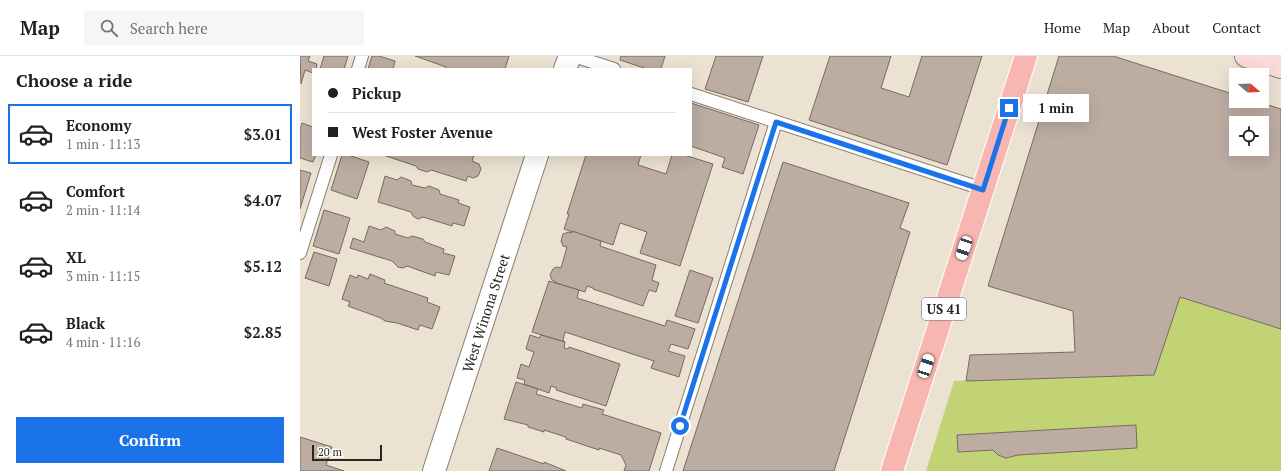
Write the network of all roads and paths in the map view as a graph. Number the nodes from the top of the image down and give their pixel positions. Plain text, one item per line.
1 (362, 56) edge
2 (570, 56) edge
3 (574, 56) edge
4 (1026, 56) edge
5 (1246, 56) edge
6 (1281, 67) edge
7 (358, 68) edge
8 (565, 68) edge
9 (611, 68) edge
10 (692, 94) edge
11 (776, 122) junction
12 (331, 156) edge
13 (537, 156) edge
14 (983, 190) junction
15 (300, 253) edge
16 (434, 471) edge
17 (666, 471) edge
18 (892, 471) edge

1 - 7 lane
2 - 8 street
3 - 9 lane
4 - 14 main road, US 41
5 - 6 main road
10 - 11 lane
11 - 14 lane
11 - 17 lane
12 - 15 lane
13 - 16 street, West Winona Street
14 - 18 main road, US 41

